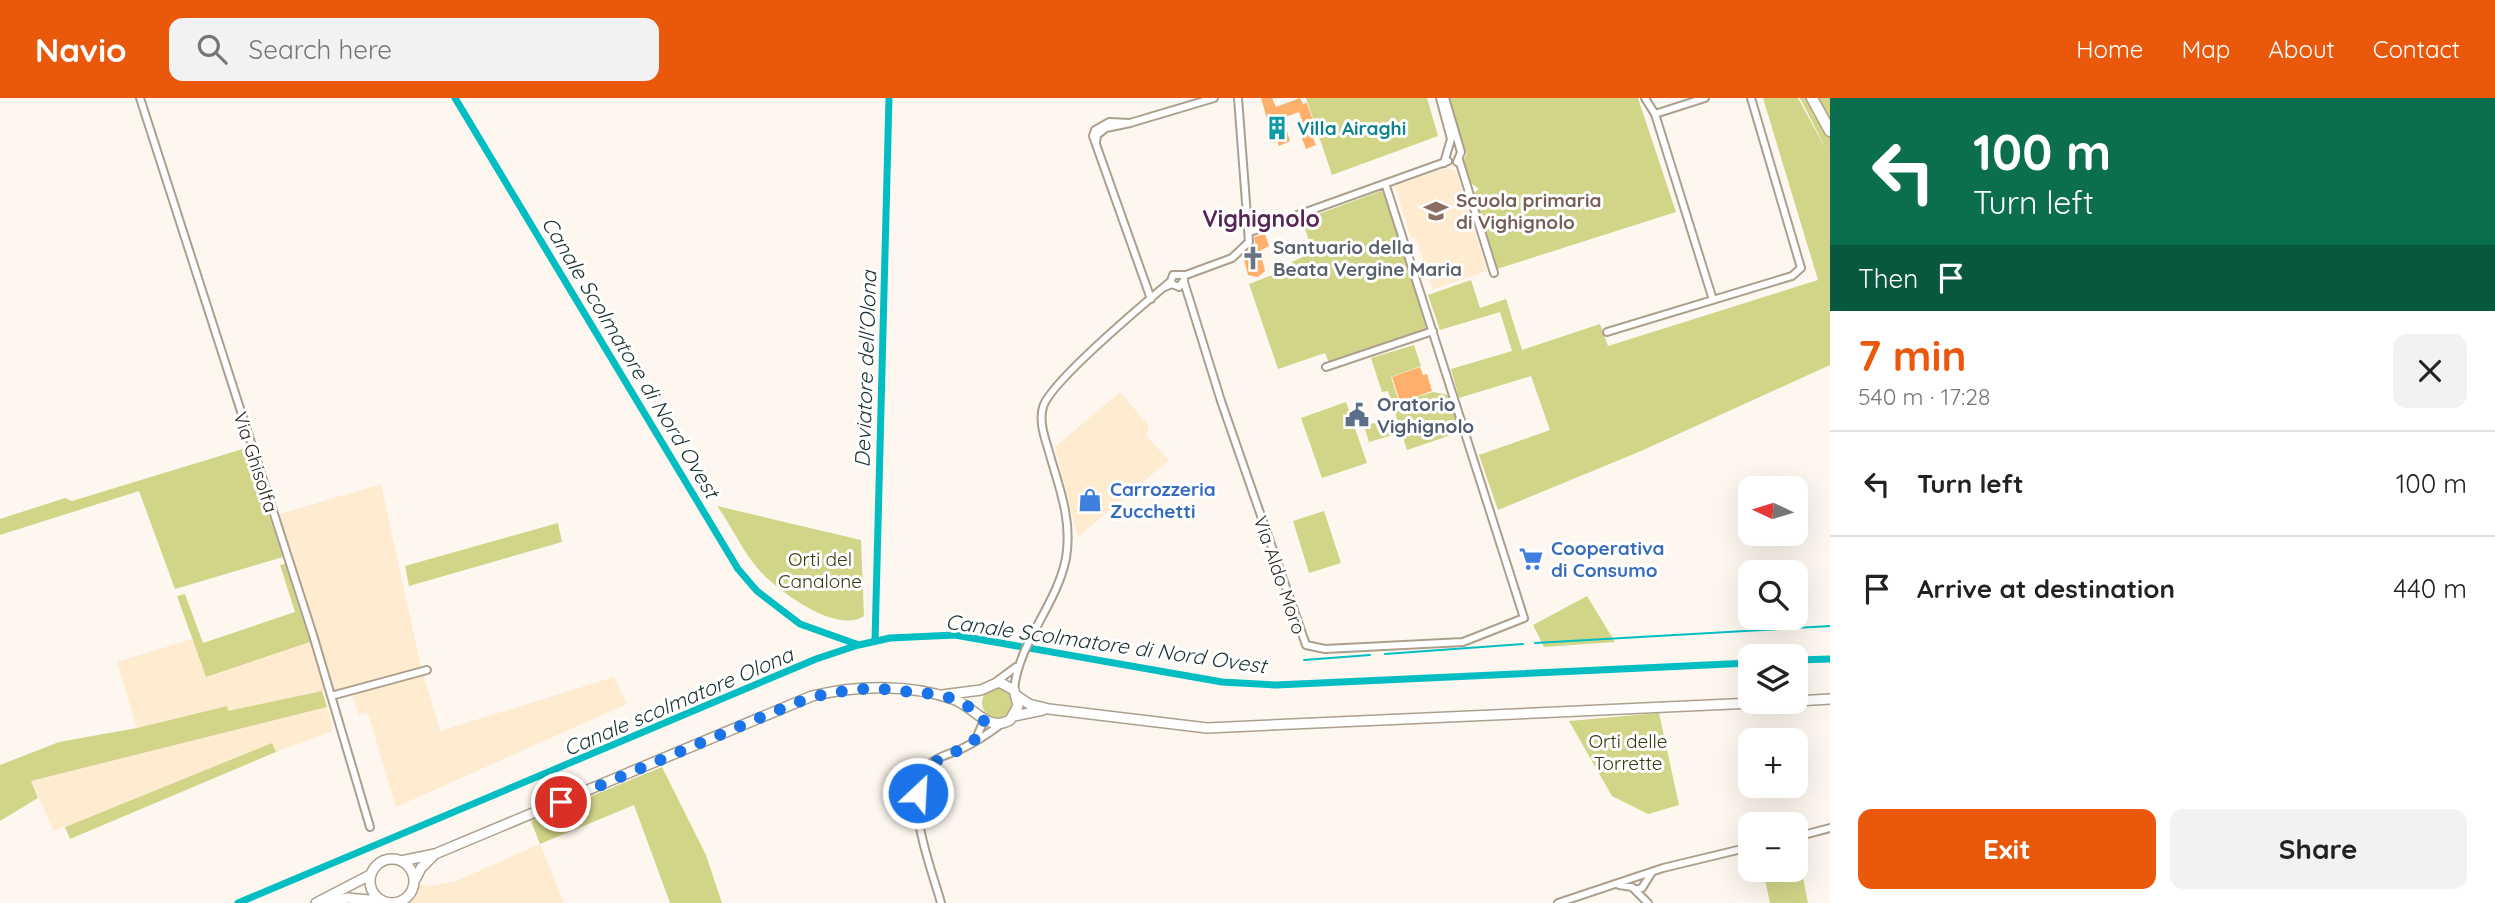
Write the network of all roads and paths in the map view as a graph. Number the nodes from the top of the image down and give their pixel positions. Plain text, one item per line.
1 (140, 98) edge
2 (1214, 98) edge
3 (1238, 98) edge
4 (1443, 98) edge
5 (1646, 98) edge
6 (1705, 98) edge
7 (1751, 98) edge
8 (1812, 98) edge
9 (1655, 114) junction
10 (1830, 131) edge
11 (1449, 147) junction
12 (1458, 148) junction
13 (1451, 162) junction
14 (1386, 186) junction
15 (1250, 232) junction
16 (1494, 274) dead end
17 (1180, 280) junction
18 (1151, 299) junction
19 (1713, 300) junction
20 (1433, 331) junction
21 (1607, 332) dead end
22 (1326, 367) dead end
23 (1020, 663) junction
24 (427, 670) dead end
25 (995, 683) junction
26 (981, 690) junction
27 (1015, 693) junction
28 (942, 695) junction
29 (331, 696) junction
30 (1830, 699) edge
31 (1808, 700) edge
32 (1738, 704) edge
33 (1049, 709) junction
34 (978, 712) junction
35 (1014, 716) junction
36 (984, 720) junction
37 (1001, 724) junction
38 (973, 743) junction
39 (370, 827) dead end
40 (1830, 828) edge
41 (1808, 834) edge
42 (1738, 850) edge
43 (435, 854) junction
44 (401, 861) junction
45 (1653, 871) junction
46 (370, 875) junction
47 (1635, 877) junction
48 (416, 878) junction
49 (1615, 884) junction
50 (1644, 884) junction
51 (1634, 888) junction
52 (1646, 900) edge
53 (380, 901) junction
54 (316, 903) edge
55 (330, 903) edge
56 (397, 903) edge
57 (941, 903) edge
58 (1558, 903) edge

1 - 29 street, Via Ghisolfa
2 - 18 street
3 - 15 street
4 - 11 street
4 - 12 street
5 - 9 street
6 - 9 street
7 - 19 street
8 - 10 main road
9 - 19 street
11 - 12 street
11 - 13 street
12 - 13 street
13 - 14 street
13 - 16 street
14 - 15 street
14 - 20 street
15 - 17 street
17 - 18 street
17 - 20 street, Via Aldo Moro
18 - 23 street
19 - 21 street
20 - 22 street
23 - 25 street
23 - 27 street
24 - 29 street
25 - 26 main road
25 - 27 main road
26 - 28 main road
26 - 34 main road
27 - 33 main road
27 - 35 main road
28 - 34 main road
28 - 43 main road
29 - 39 street, Via Ghisolfa
30 - 31 main road
32 - 33 main road
33 - 35 main road
34 - 36 main road
35 - 37 main road
36 - 37 main road
36 - 38 street
37 - 38 street
38 - 57 street
40 - 41 street
42 - 45 street
43 - 44 main road
43 - 48 main road
44 - 46 main road
44 - 48 main road
45 - 47 street
45 - 50 street
46 - 53 main road
46 - 54 main road
47 - 49 street
47 - 50 street
47 - 51 street
48 - 56 main road
49 - 51 street
49 - 58 street
50 - 51 street
50 - 52 street
51 - 52 street
53 - 55 main road
53 - 56 main road

